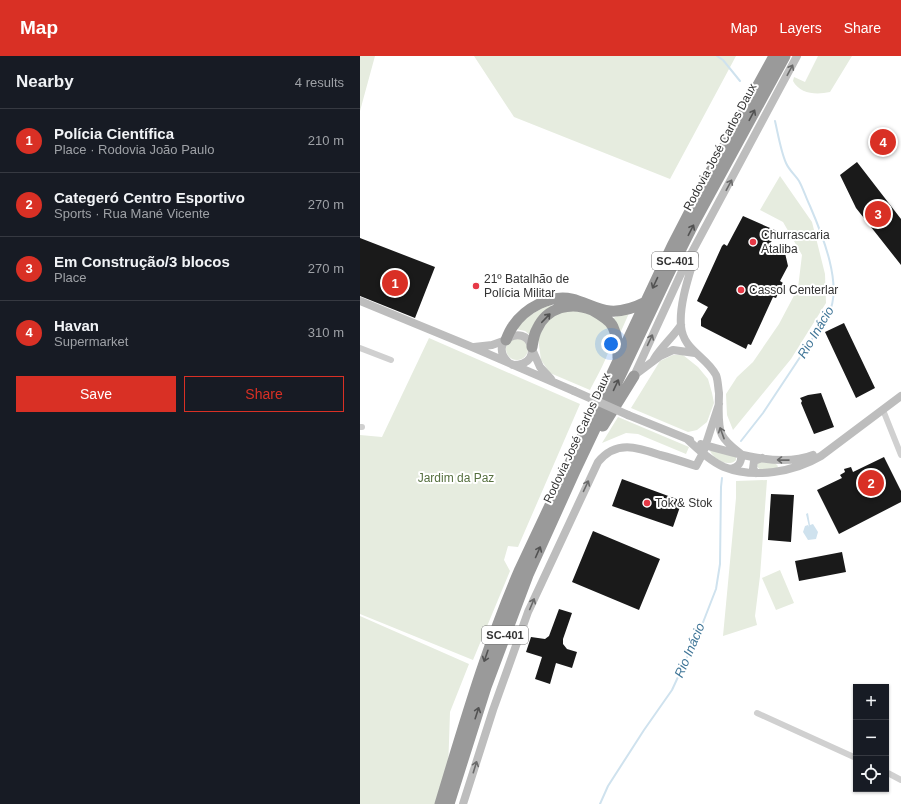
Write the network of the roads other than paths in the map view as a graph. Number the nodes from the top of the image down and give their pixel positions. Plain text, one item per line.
1 (774, 56) edge
2 (785, 56) edge
3 (797, 56) edge
4 (697, 244) junction
5 (360, 301) edge
6 (646, 302) junction
7 (681, 325) junction
8 (506, 340) junction
9 (472, 347) junction
10 (532, 347) junction
11 (360, 348) edge
12 (695, 353) junction
13 (391, 360) dead end
14 (618, 360) junction
15 (652, 362) junction
16 (511, 364) junction
17 (634, 376) junction
18 (555, 383) junction
19 (901, 396) edge
20 (719, 404) junction
21 (883, 410) junction
22 (710, 430) junction
23 (691, 441) junction
24 (705, 445) junction
25 (834, 447) junction
26 (703, 453) junction
27 (741, 454) junction
28 (901, 455) edge
29 (762, 458) junction
30 (730, 469) junction
31 (575, 470) junction
32 (756, 473) junction
33 (758, 713) dead end
34 (853, 757) edge
35 (889, 774) edge
36 (901, 780) edge
37 (440, 804) edge
38 (449, 804) edge
39 (463, 804) edge

1 -> 6 highway, Rodovia José Carlos Daux / SC-401
31 -> 2 highway, Rodovia José Carlos Daux / SC-401
4 -> 3 main road
4 - 7 main road
17 -> 4 main road
5 - 9 main road
6 - 8 highway
6 - 14 highway, Rodovia José Carlos Daux / SC-401
7 - 12 main road
7 - 15 main road
8 - 9 main road
8 - 10 main road
8 - 16 main road
9 - 16 main road
10 -> 14 highway
10 - 16 main road
10 - 18 main road
11 - 13 street
12 - 15 main road
12 - 20 main road
14 -> 37 highway, Rodovia José Carlos Daux / SC-401
15 - 17 main road
16 - 18 main road
17 - 31 highway
18 - 23 main road, bridge
19 - 21 main road
20 - 22 main road
27 -> 20 main road
21 - 25 main road
21 - 28 street
22 - 23 main road
22 - 24 main road
23 - 24 main road
23 - 26 main road
24 - 26 main road
24 - 27 main road
25 -> 29 main road
25 - 32 main road
26 - 30 main road
39 -> 26 main road
27 - 29 main road
27 - 30 main road
29 - 32 main road
30 - 32 main road
38 -> 31 highway, Rodovia José Carlos Daux / SC-401
33 - 34 street
35 - 36 street

